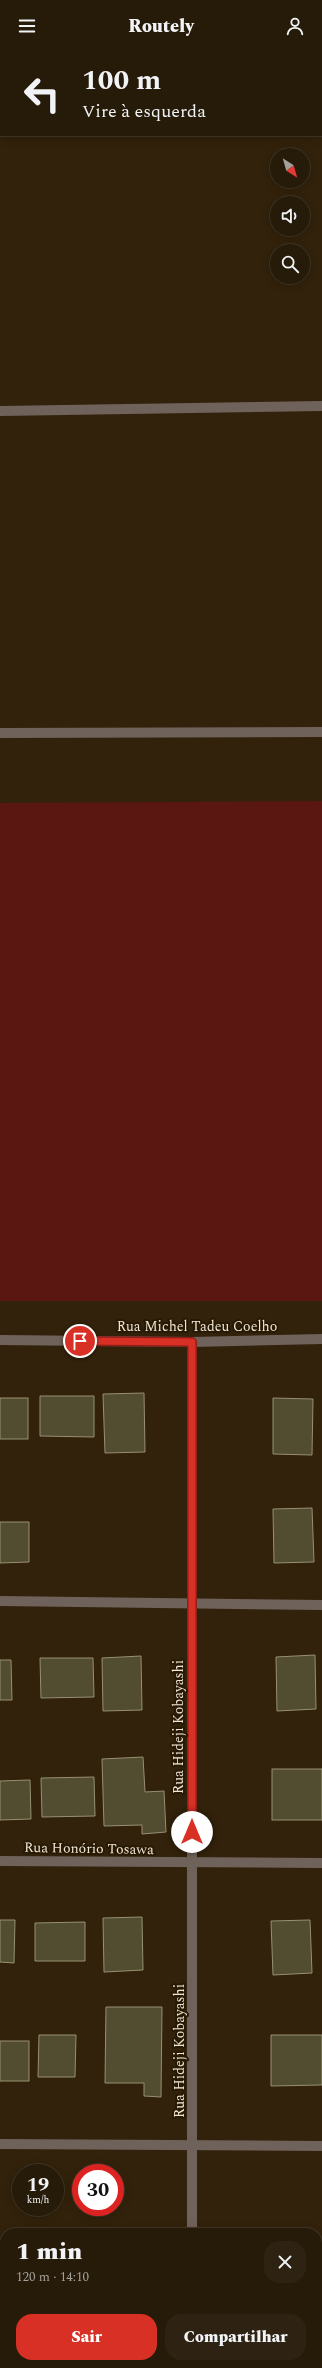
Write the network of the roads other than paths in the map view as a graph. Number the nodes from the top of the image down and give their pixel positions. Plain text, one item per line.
1 (322, 406) edge
2 (0, 411) edge
3 (322, 732) edge
4 (0, 733) edge
5 (322, 1339) edge
6 (0, 1340) edge
7 (192, 1342) junction
8 (0, 1600) edge
9 (192, 1602) junction
10 (322, 1605) edge
11 (0, 1861) edge
12 (192, 1863) junction
13 (322, 1863) edge
14 (0, 2144) edge
15 (193, 2145) junction
16 (322, 2146) edge
17 (192, 2228) edge

1 - 2 street
3 - 4 street
5 - 7 street, Rua Michel Tadeu Coelho
6 - 7 street, Rua Michel Tadeu Coelho
7 - 9 street, Rua Hideji Kobayashi
8 - 9 street
9 - 10 street
9 - 12 street, Rua Hideji Kobayashi
11 - 12 street, Rua Honório Tosawa
12 - 13 street, Rua Honório Tosawa
12 - 15 street, Rua Hideji Kobayashi
14 - 15 street
15 - 16 street
15 - 17 street, Rua Hideji Kobayashi

